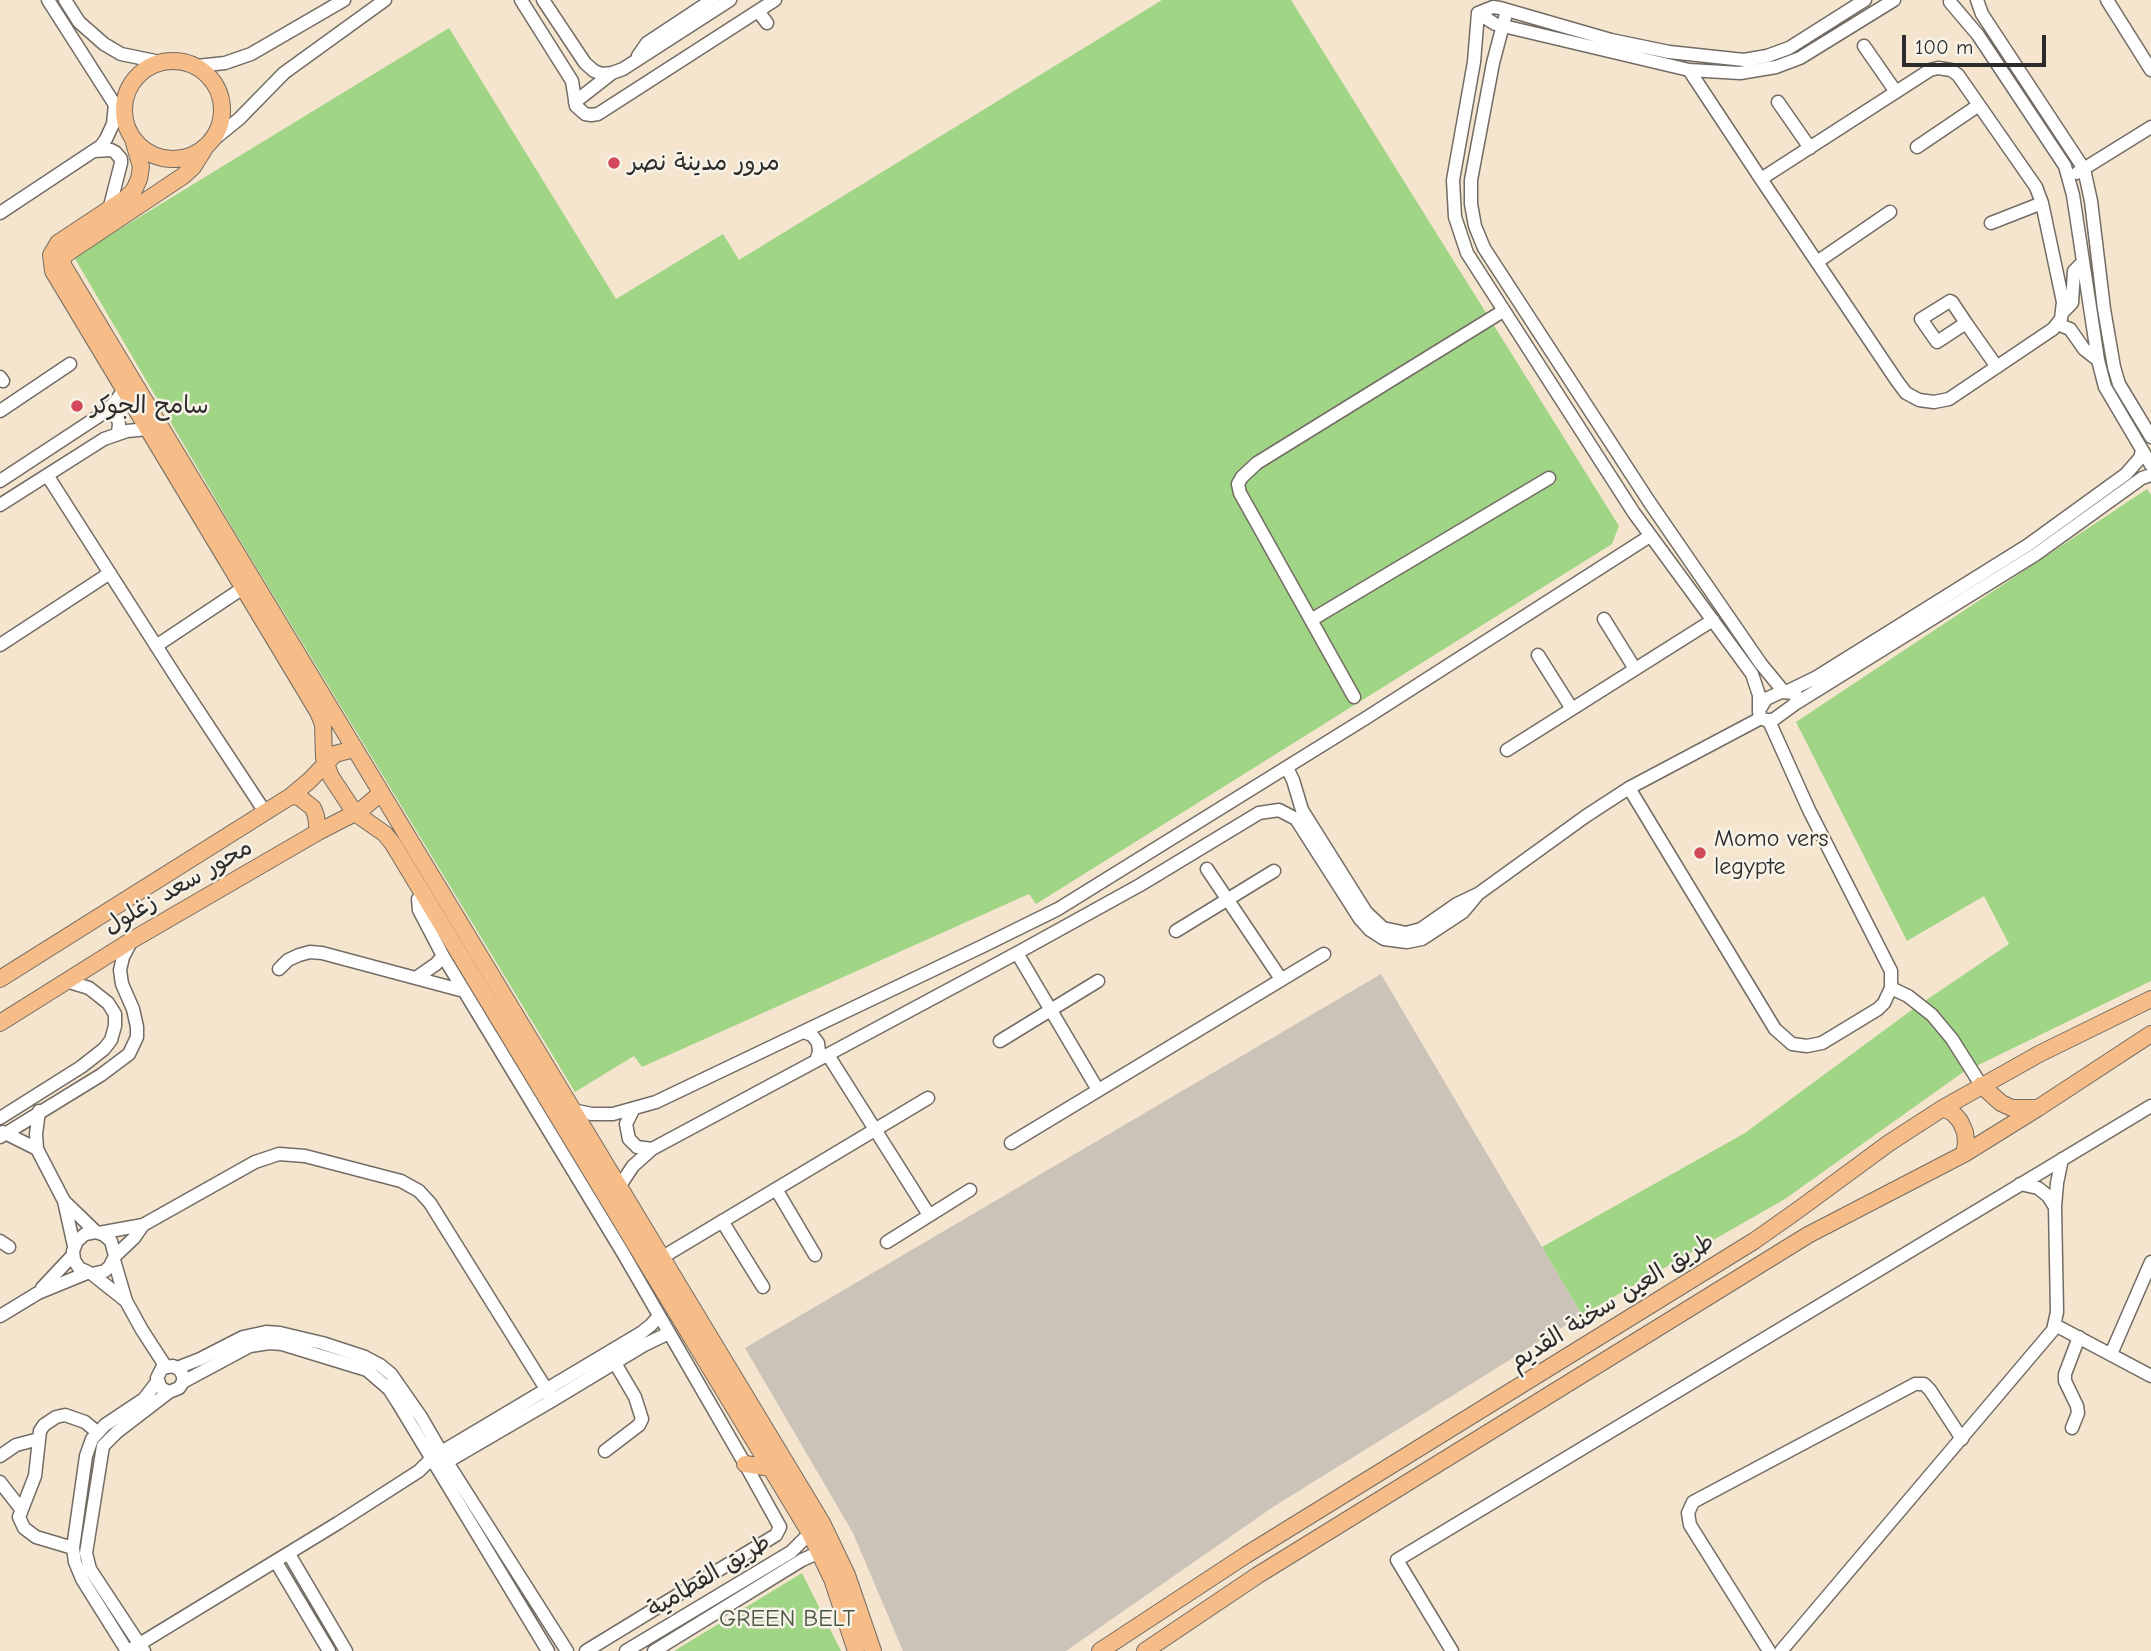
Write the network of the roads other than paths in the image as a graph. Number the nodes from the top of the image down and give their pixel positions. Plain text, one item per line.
1 (48, 0) edge
2 (65, 0) edge
3 (344, 0) edge
4 (385, 0) edge
5 (512, 0) edge
6 (521, 0) edge
7 (543, 0) edge
8 (712, 0) edge
9 (730, 0) edge
10 (775, 0) edge
11 (1865, 0) edge
12 (1893, 0) edge
13 (1965, 0) edge
14 (1977, 0) edge
15 (2107, 0) edge
16 (1948, 1) edge
17 (1507, 10) junction
18 (758, 11) junction
19 (1478, 13) junction
20 (530, 14) junction
21 (1982, 14) junction
22 (767, 23) dead end
23 (1969, 23) junction
24 (1502, 26) junction
25 (1864, 46) dead end
26 (637, 60) junction
27 (160, 62) junction
28 (197, 66) junction
29 (1689, 70) junction
30 (2151, 70) edge
31 (612, 73) junction
32 (1896, 92) junction
33 (575, 102) junction
34 (1778, 102) dead end
35 (115, 104) junction
36 (1979, 105) junction
37 (124, 120) junction
38 (2151, 127) edge
39 (132, 139) junction
40 (209, 144) junction
41 (1917, 147) dead end
42 (1810, 148) junction
43 (94, 151) junction
44 (2084, 169) junction
45 (2070, 177) junction
46 (1761, 179) junction
47 (2042, 203) junction
48 (109, 209) junction
49 (0, 212) edge
50 (1890, 212) dead end
51 (1991, 223) dead end
52 (1817, 262) junction
53 (2084, 262) junction
54 (1503, 311) junction
55 (2060, 319) junction
56 (1966, 323) dead end
57 (2098, 360) junction
58 (70, 365) dead end
59 (1997, 367) junction
60 (124, 389) junction
61 (0, 411) edge
62 (105, 412) junction
63 (148, 429) junction
64 (118, 433) junction
65 (2151, 437) edge
66 (2142, 451) junction
67 (2151, 465) edge
68 (2151, 474) edge
69 (47, 475) junction
70 (1549, 478) dead end
71 (0, 481) edge
72 (1650, 503) junction
73 (0, 505) edge
74 (1634, 513) junction
75 (1673, 534) junction
76 (1650, 536) junction
77 (1659, 546) junction
78 (110, 573) junction
79 (243, 588) junction
80 (1604, 619) dead end
81 (1311, 620) junction
82 (1713, 620) junction
83 (0, 645) edge
84 (156, 646) junction
85 (1538, 655) dead end
86 (1635, 670) junction
87 (1785, 692) junction
88 (1354, 697) dead end
89 (1795, 704) junction
90 (1573, 709) junction
91 (1763, 716) junction
92 (354, 749) junction
93 (1507, 750) dead end
94 (325, 764) junction
95 (1287, 768) junction
96 (1629, 788) junction
97 (381, 793) junction
98 (291, 796) junction
99 (1299, 802) junction
100 (265, 812) junction
101 (1285, 812) junction
102 (355, 813) junction
103 (318, 832) junction
104 (1207, 869) dead end
105 (1274, 871) dead end
106 (423, 893) junction
107 (1478, 894) junction
108 (1227, 900) junction
109 (1176, 931) dead end
110 (132, 940) junction
111 (1017, 953) junction
112 (1324, 954) dead end
113 (443, 956) junction
114 (279, 969) dead end
115 (416, 978) junction
116 (0, 979) edge
117 (1282, 979) junction
118 (66, 981) junction
119 (1098, 981) dead end
120 (1891, 988) junction
121 (464, 991) junction
122 (2151, 999) edge
123 (1051, 1010) junction
124 (0, 1023) edge
125 (803, 1032) junction
126 (2151, 1034) edge
127 (1000, 1041) dead end
128 (822, 1058) junction
129 (1981, 1085) junction
130 (1098, 1090) junction
131 (43, 1092) junction
132 (928, 1098) dead end
133 (2151, 1106) edge
134 (1943, 1108) junction
135 (2038, 1108) junction
136 (572, 1110) junction
137 (633, 1110) junction
138 (39, 1113) junction
139 (0, 1118) edge
140 (876, 1130) junction
141 (2, 1134) edge
142 (1011, 1143) dead end
143 (37, 1149) junction
144 (652, 1149) junction
145 (1964, 1154) junction
146 (2063, 1159) junction
147 (2020, 1184) junction
148 (619, 1187) junction
149 (776, 1189) junction
150 (970, 1189) dead end
151 (64, 1201) junction
152 (2055, 1207) junction
153 (929, 1215) junction
154 (722, 1222) junction
155 (143, 1225) junction
156 (98, 1233) junction
157 (887, 1242) dead end
158 (74, 1251) junction
159 (815, 1255) dead end
160 (114, 1258) junction
161 (661, 1258) junction
162 (2151, 1262) edge
163 (90, 1273) junction
164 (763, 1287) dead end
165 (38, 1293) junction
166 (0, 1301) edge
167 (126, 1301) junction
168 (5, 1313) edge
169 (659, 1315) junction
170 (2055, 1325) junction
171 (669, 1333) junction
172 (2079, 1337) junction
173 (325, 1351) junction
174 (2111, 1354) junction
175 (615, 1363) junction
176 (171, 1367) junction
177 (2151, 1376) edge
178 (157, 1382) junction
179 (183, 1382) junction
180 (169, 1392) junction
181 (550, 1395) junction
182 (2072, 1428) dead end
183 (97, 1432) junction
184 (39, 1439) junction
185 (1962, 1439) junction
186 (606, 1451) dead end
187 (0, 1456) edge
188 (440, 1460) junction
189 (745, 1464) junction
190 (771, 1468) junction
191 (0, 1482) edge
192 (21, 1509) junction
193 (810, 1533) junction
194 (73, 1548) junction
195 (820, 1552) junction
196 (289, 1554) junction
197 (276, 1562) junction
198 (724, 1568) junction
199 (734, 1586) junction
200 (135, 1649) edge
201 (329, 1651) edge
202 (346, 1651) edge
203 (548, 1651) edge
204 (566, 1651) edge
205 (586, 1651) edge
206 (626, 1651) edge
207 (654, 1651) edge
208 (856, 1651) edge
209 (873, 1651) edge
210 (1100, 1651) edge
211 (1145, 1651) edge
212 (1452, 1651) edge
213 (1769, 1651) edge
214 (1781, 1651) edge

1 - 35 street
2 - 27 street
3 - 28 street
4 - 40 street
5 - 20 street
6 - 20 street
7 - 31 street
8 - 26 street
9 - 26 street
10 - 18 street
11 - 17 street
12 - 29 street
13 - 16 street
14 - 21 street
15 - 30 street
16 - 23 street
17 - 19 street
17 - 24 street
18 - 22 street
18 - 33 street
19 - 24 street
19 - 54 street
20 - 33 street
21 - 23 street
21 - 44 street
23 - 45 street
24 - 29 street
24 - 72 street
25 - 32 street
26 - 31 street
27 - 28 main road
27 - 37 main road
28 - 40 main road
29 - 46 street
31 - 33 street
32 - 36 street
32 - 42 street
34 - 42 street
35 - 37 street
35 - 43 street
36 - 41 street
36 - 47 street
37 - 39 main road
38 - 44 street
39 - 40 main road
39 - 48 main road
40 - 92 main road
42 - 46 street
43 - 48 street
43 - 49 street
44 - 45 street
44 - 65 street
45 - 53 street
46 - 52 street
47 - 51 street
47 - 55 street
48 - 60 main road
50 - 52 street
52 - 59 street
53 - 55 street
53 - 57 street
54 - 74 street
54 - 81 street
55 - 57 street
55 - 59 street
56 - 59 street
57 - 66 street
58 - 61 street
60 - 62 street
60 - 63 main road
62 - 64 street
62 - 71 street
63 - 64 street
63 - 79 main road
64 - 69 street
66 - 67 street
66 - 87 street
68 - 89 street
69 - 73 street
69 - 78 street
70 - 81 street
72 - 74 street
72 - 75 street
74 - 76 street
75 - 77 street
75 - 87 street
76 - 77 street
76 - 95 street
77 - 82 street
78 - 83 street
78 - 84 street
79 - 84 street
79 - 94 main road
80 - 86 street
81 - 88 street
82 - 86 street
82 - 91 street
84 - 100 street
85 - 90 street
86 - 90 street
87 - 89 street
87 - 91 street
89 - 91 street
90 - 93 street
91 - 96 street
91 - 120 street
92 - 94 main road, محور سعد زغلول
92 - 97 main road
94 - 98 main road, محور سعد زغلول
94 - 102 main road
95 - 99 street
95 - 125 street
96 - 107 street
96 - 120 street
97 - 102 main road, محور سعد زغلول
97 - 136 main road
98 - 100 main road, محور سعد زغلول
98 - 103 main road
99 - 101 street
99 - 107 street
100 - 116 main road, محور سعد زغلول
101 - 107 street
101 - 111 street
102 - 103 main road, محور سعد زغلول
102 - 106 main road
103 - 110 main road, محور سعد زغلول
104 - 108 street
105 - 108 street
106 - 113 street
106 - 190 main road
108 - 109 street
108 - 117 street
110 - 118 main road, محور سعد زغلول
110 - 138 street
111 - 123 street
111 - 128 street
112 - 117 street
113 - 115 street
113 - 121 street
114 - 115 street
115 - 121 street
117 - 130 street
118 - 124 main road, محور سعد زغلول
118 - 131 street
119 - 123 street
120 - 129 street
121 - 169 street
122 - 129 main road, طريق العين سخنة القديم
123 - 127 street
123 - 130 street
125 - 128 street
125 - 137 street
126 - 135 main road, طريق العين سخنة القديم
128 - 140 street
128 - 144 street
129 - 134 main road, طريق العين سخنة القديم
129 - 135 main road
130 - 142 street
131 - 138 street
131 - 139 street
132 - 140 street
133 - 146 street
134 - 145 main road
134 - 210 main road, طريق العين سخنة القديم
135 - 145 main road, طريق العين سخنة القديم
136 - 137 street
136 - 148 main road
137 - 144 street
138 - 141 street
138 - 143 street
140 - 149 street
140 - 153 street
141 - 143 street
143 - 151 street
144 - 148 street
145 - 211 main road, طريق العين سخنة القديم
146 - 147 street
146 - 152 street
147 - 152 street
147 - 212 street
148 - 161 main road
149 - 154 street
149 - 159 street
150 - 153 street
151 - 156 street
151 - 158 street
152 - 170 street
153 - 157 street
154 - 161 street
154 - 164 street
155 - 156 street
155 - 160 street
155 - 181 street
156 - 158 street
156 - 160 street
158 - 163 street
158 - 165 street
160 - 163 street
160 - 167 street
161 - 209 main road
162 - 174 street
163 - 165 street
163 - 167 street
165 - 168 street
166 - 168 street
167 - 176 street
169 - 171 street
169 - 181 street
170 - 172 street
170 - 185 street
171 - 175 street
171 - 189 street
172 - 174 street
172 - 182 street
173 - 176 street
173 - 179 street
173 - 188 street
174 - 177 street
175 - 181 street
175 - 186 street
176 - 178 street
176 - 179 street
178 - 180 street
178 - 183 street
179 - 180 street
180 - 200 street
181 - 188 street
183 - 184 street
183 - 194 street
184 - 187 street
184 - 192 street
185 - 213 street
185 - 214 street
188 - 196 street
188 - 203 street
188 - 204 street
189 - 190 main road
189 - 198 street
190 - 193 main road
191 - 192 street
192 - 194 street
193 - 195 main road
193 - 199 street, طريق القطامية
194 - 200 street
195 - 207 street, طريق القطامية
195 - 208 main road
196 - 197 street
196 - 202 street
197 - 200 street
197 - 201 street
198 - 199 street
198 - 205 street
199 - 206 street, طريق القطامية

